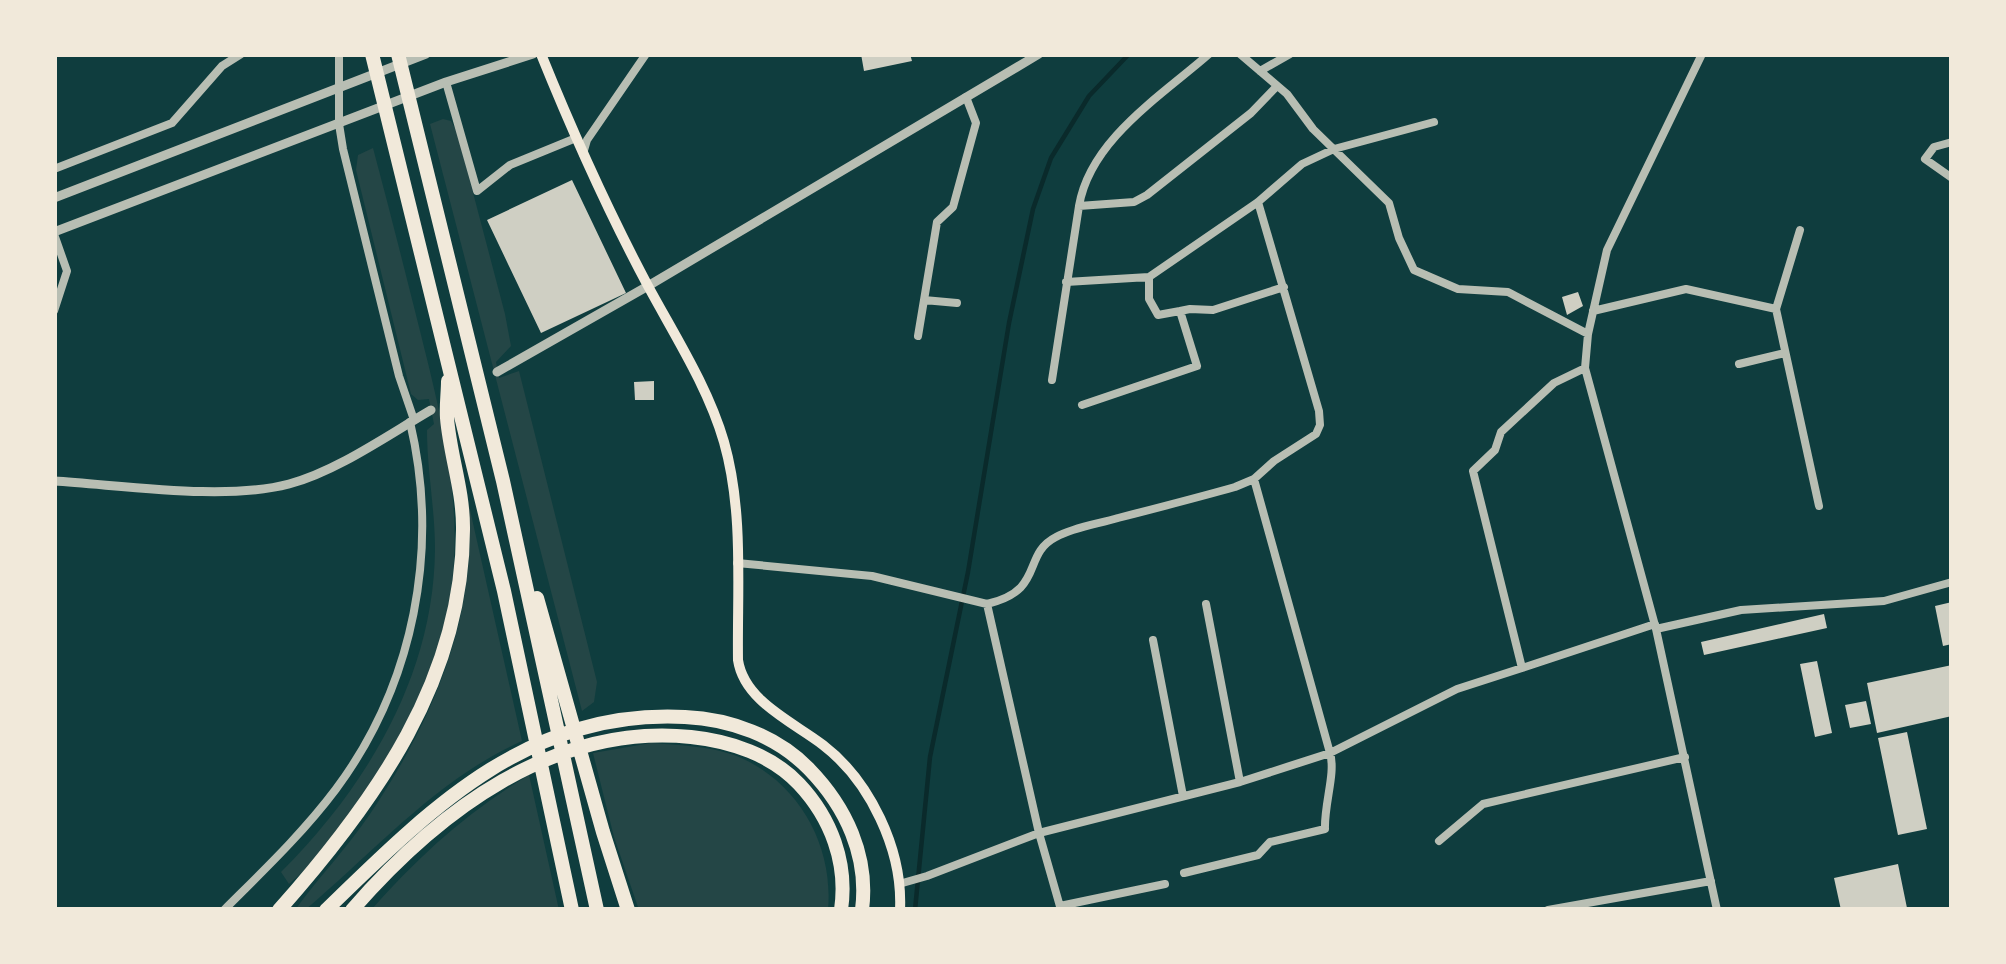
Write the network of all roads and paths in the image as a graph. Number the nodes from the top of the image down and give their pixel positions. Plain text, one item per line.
1 (241, 54) edge
2 (339, 54) edge
3 (372, 54) edge
4 (398, 54) edge
5 (426, 54) edge
6 (537, 54) edge
7 (646, 54) edge
8 (1039, 54) edge
9 (1208, 54) edge
10 (1240, 54) edge
11 (1290, 54) edge
12 (1702, 54) edge
13 (1260, 71) junction
14 (446, 82) junction
15 (340, 86) junction
16 (1277, 86) junction
17 (966, 97) junction
18 (1434, 122) dead end
19 (340, 124) junction
20 (575, 138) junction
21 (1952, 142) edge
22 (1334, 149) junction
23 (583, 156) junction
24 (54, 169) edge
25 (1952, 178) edge
26 (54, 198) edge
27 (1258, 202) junction
28 (1079, 206) junction
29 (1800, 230) dead end
30 (54, 234) edge
31 (1149, 278) junction
32 (1066, 282) junction
33 (648, 286) junction
34 (1284, 287) junction
35 (924, 299) junction
36 (957, 303) dead end
37 (1776, 309) junction
38 (54, 311) edge
39 (1180, 311) junction
40 (1593, 311) junction
41 (1588, 334) junction
42 (918, 336) dead end
43 (1786, 353) junction
44 (448, 363) junction
45 (1739, 364) dead end
46 (1585, 368) junction
47 (497, 372) dead end
48 (1052, 380) dead end
49 (1082, 405) dead end
50 (430, 410) dead end
51 (412, 421) junction
52 (1254, 479) junction
53 (54, 482) edge
54 (1819, 506) dead end
55 (736, 563) junction
56 (1952, 582) edge
57 (987, 604) junction
58 (1206, 604) dead end
59 (1655, 627) junction
60 (1154, 640) dead end
61 (1522, 668) junction
62 (558, 694) junction
63 (1330, 753) junction
64 (1685, 757) junction
65 (1240, 782) junction
66 (1183, 796) junction
67 (1039, 833) junction
68 (1439, 841) dead end
69 (1184, 873) dead end
70 (1711, 881) junction
71 (905, 882) junction
72 (1165, 884) dead end
73 (1061, 908) edge
74 (224, 910) edge
75 (278, 910) edge
76 (326, 910) edge
77 (352, 910) edge
78 (572, 910) edge
79 (597, 910) edge
80 (628, 910) edge
81 (842, 910) edge
82 (862, 910) edge
83 (900, 910) edge
84 (1548, 910) edge
85 (1717, 910) edge

1 - 24 street
2 - 15 street
3 - 44 highway
4 - 62 highway
5 - 15 street
6 - 14 street
6 - 20 main road
7 - 23 street
8 - 17 street
9 - 28 street
10 - 13 street
11 - 13 street
12 - 40 street
13 - 16 street
14 - 19 street
14 - 20 street
15 - 19 street
15 - 26 street
16 - 22 street
16 - 28 street
17 - 33 street
17 - 35 street
18 - 22 street
19 - 30 street
19 - 51 street
20 - 23 main road
21 - 25 street
22 - 27 street
22 - 41 street
23 - 33 main road
27 - 31 street
27 - 34 street
28 - 32 street
29 - 37 street
30 - 38 street
31 - 32 street
31 - 39 street
32 - 48 street
33 - 47 street
33 - 55 main road
34 - 39 street
34 - 52 street
35 - 36 street
35 - 42 street
37 - 40 street
37 - 43 street
39 - 49 street
40 - 41 street
41 - 46 street
43 - 45 street
43 - 54 street
44 - 75 highway
44 - 78 highway
46 - 59 street
46 - 61 street
50 - 51 street
51 - 53 street
51 - 74 street
52 - 57 street
52 - 63 street
55 - 57 street
55 - 71 main road
56 - 59 street
57 - 67 street
58 - 65 street
59 - 61 street
59 - 64 street
60 - 66 street
61 - 63 street
62 - 79 highway
62 - 80 highway
63 - 65 street
63 - 69 street
64 - 68 street
64 - 70 street
65 - 66 street
66 - 67 street
67 - 71 street
67 - 73 street
70 - 84 street
70 - 85 street
71 - 83 main road
72 - 73 street
76 - 82 highway
77 - 81 highway

